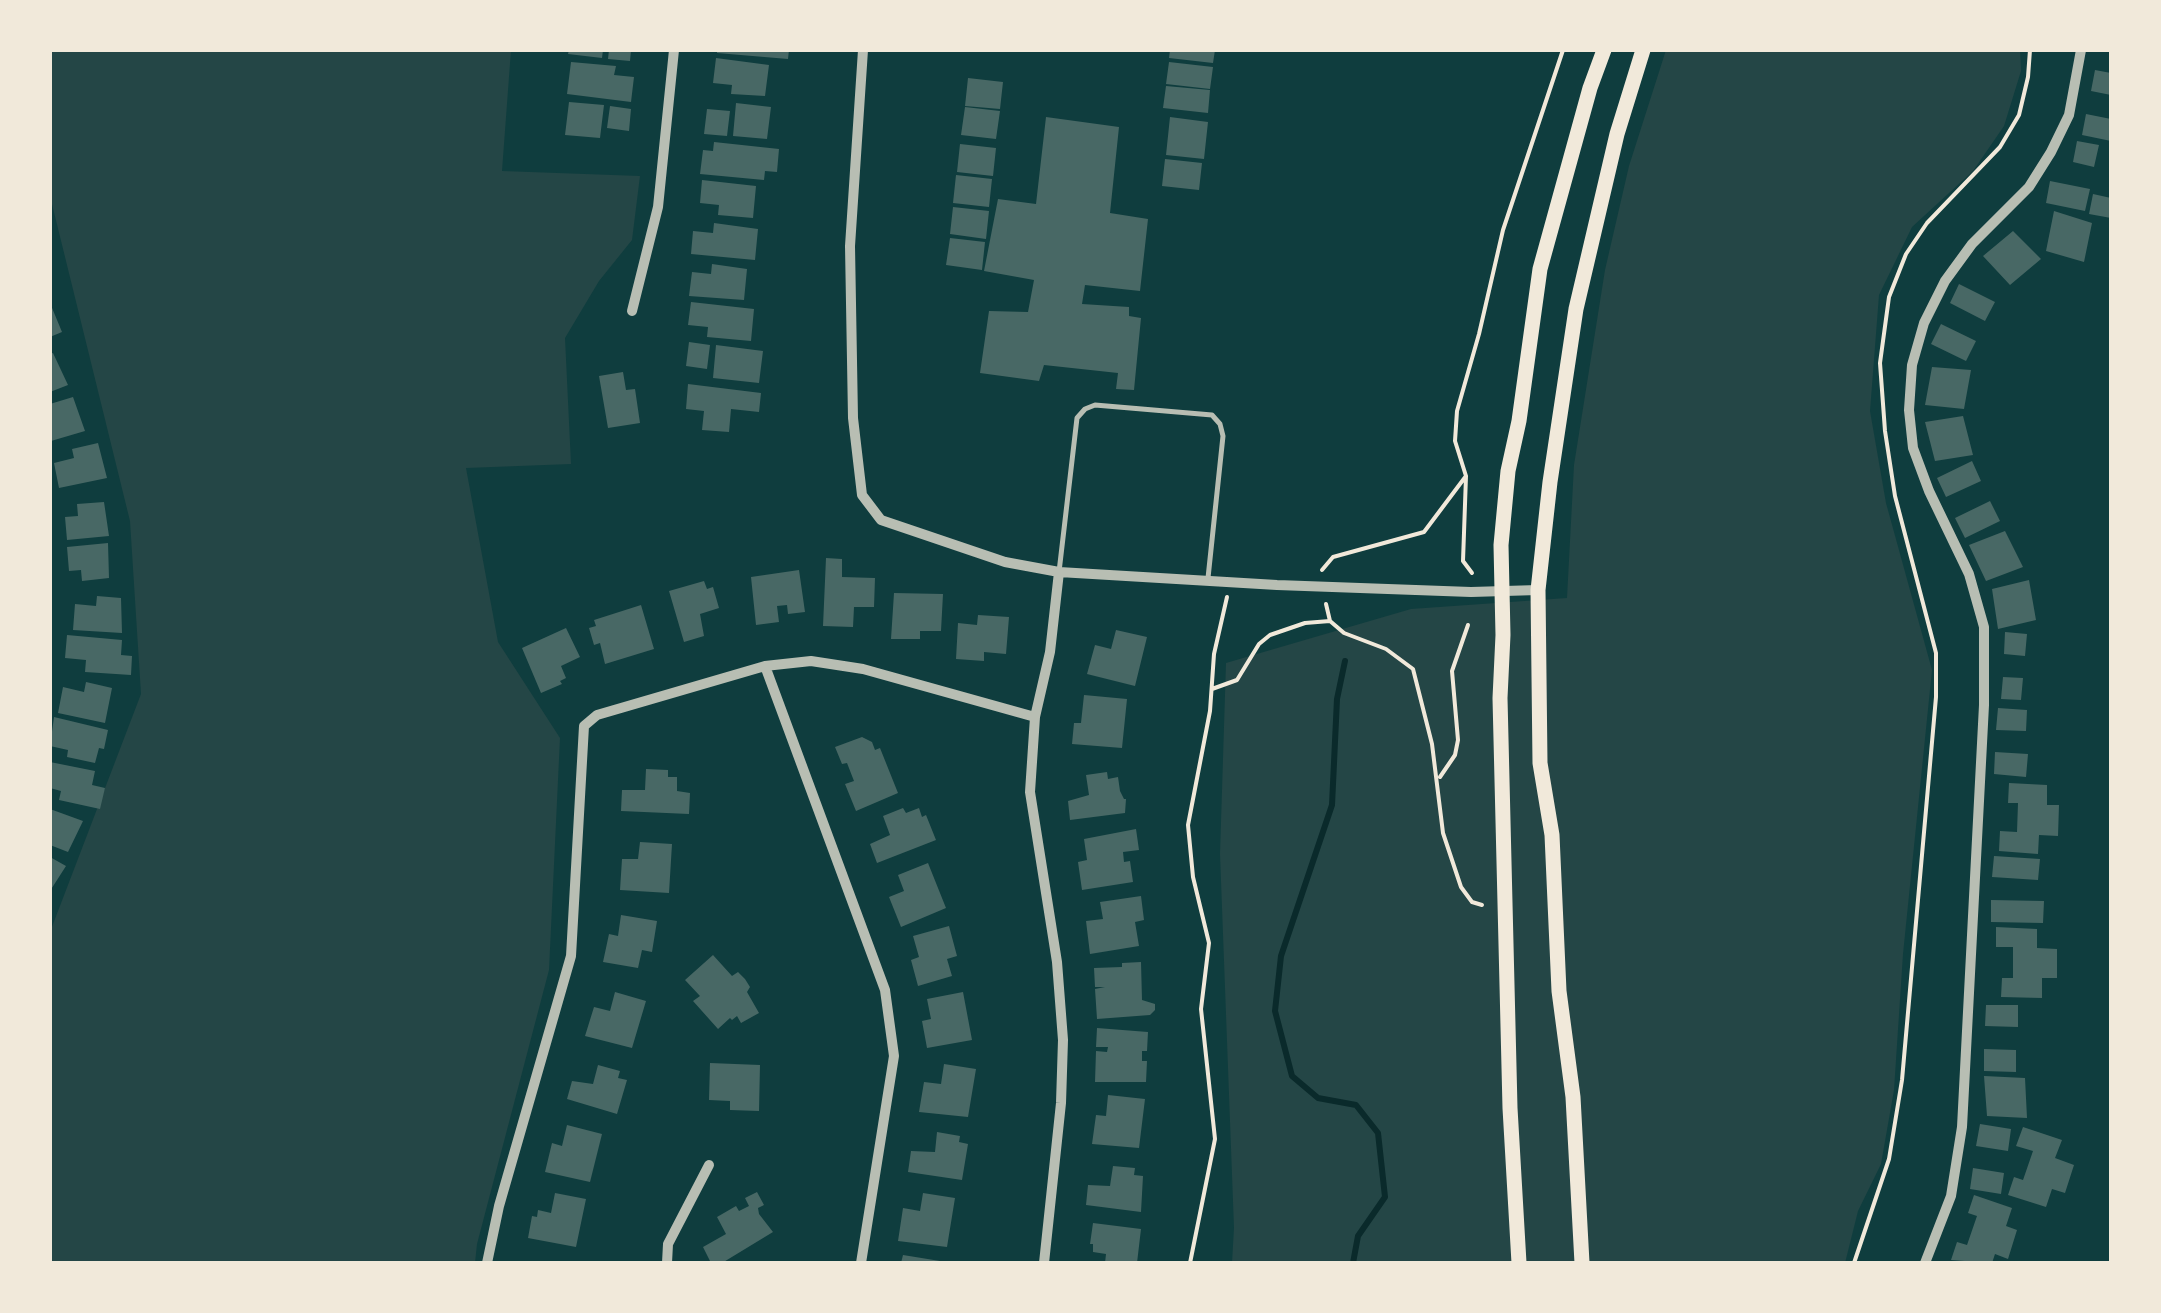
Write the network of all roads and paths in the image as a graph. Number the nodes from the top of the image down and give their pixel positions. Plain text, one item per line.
1 (674, 50) edge
2 (862, 50) edge
3 (1563, 50) edge
4 (1604, 50) edge
5 (1643, 50) edge
6 (2030, 50) edge
7 (2080, 50) edge
8 (632, 310) dead end
9 (1466, 476) junction
10 (1322, 570) dead end
11 (1059, 572) junction
12 (1472, 574) dead end
13 (1208, 581) junction
14 (1228, 582) junction
15 (1538, 590) junction
16 (1501, 591) junction
17 (1326, 604) dead end
18 (1330, 621) junction
19 (1468, 625) dead end
20 (765, 666) junction
21 (1212, 688) junction
22 (1035, 717) junction
23 (1438, 780) junction
24 (1482, 905) dead end
25 (708, 1165) dead end
26 (488, 1263) edge
27 (667, 1263) edge
28 (861, 1263) edge
29 (1044, 1263) edge
30 (1190, 1263) edge
31 (1519, 1263) edge
32 (1582, 1263) edge
33 (1854, 1263) edge
34 (1925, 1263) edge

1 - 8 street
2 - 11 street
3 - 9 path
4 - 16 main road
5 - 15 main road
6 - 33 path
7 - 34 street
9 - 10 path
9 - 12 path
11 - 13 street
11 - 13 lane
11 - 22 street
13 - 14 street
14 - 16 street
14 - 21 path
15 - 16 street
15 - 32 main road
16 - 31 main road
17 - 18 path
18 - 21 path
18 - 23 path
19 - 23 path
20 - 22 street
20 - 26 street
20 - 28 street
21 - 30 path
22 - 29 street
23 - 24 path
25 - 27 street

